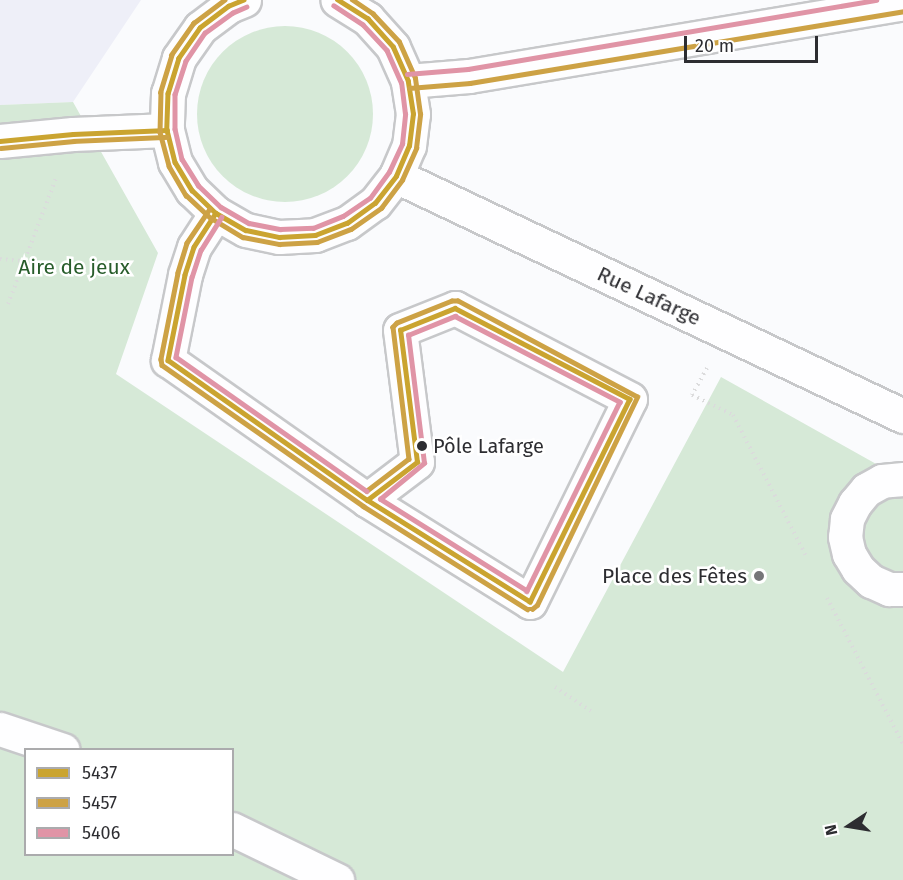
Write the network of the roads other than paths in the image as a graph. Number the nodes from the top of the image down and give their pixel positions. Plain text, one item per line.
1 (244, 0) edge
2 (338, 0) edge
3 (903, 3) edge
4 (408, 81) junction
5 (167, 130) junction
6 (0, 141) edge
7 (396, 176) junction
8 (216, 213) junction
9 (903, 416) edge
10 (903, 478) edge
11 (367, 500) junction
12 (903, 589) edge
13 (0, 729) edge
14 (57, 748) edge
15 (234, 830) edge
16 (337, 880) edge

1 - 5 street
2 - 4 street
3 - 4 street
4 - 7 street
5 - 6 street
5 - 8 street
7 - 8 street
7 - 9 street, Rue Lafarge
8 - 11 street
10 - 12 street
11 - 11 street
13 - 14 street
15 - 16 street

